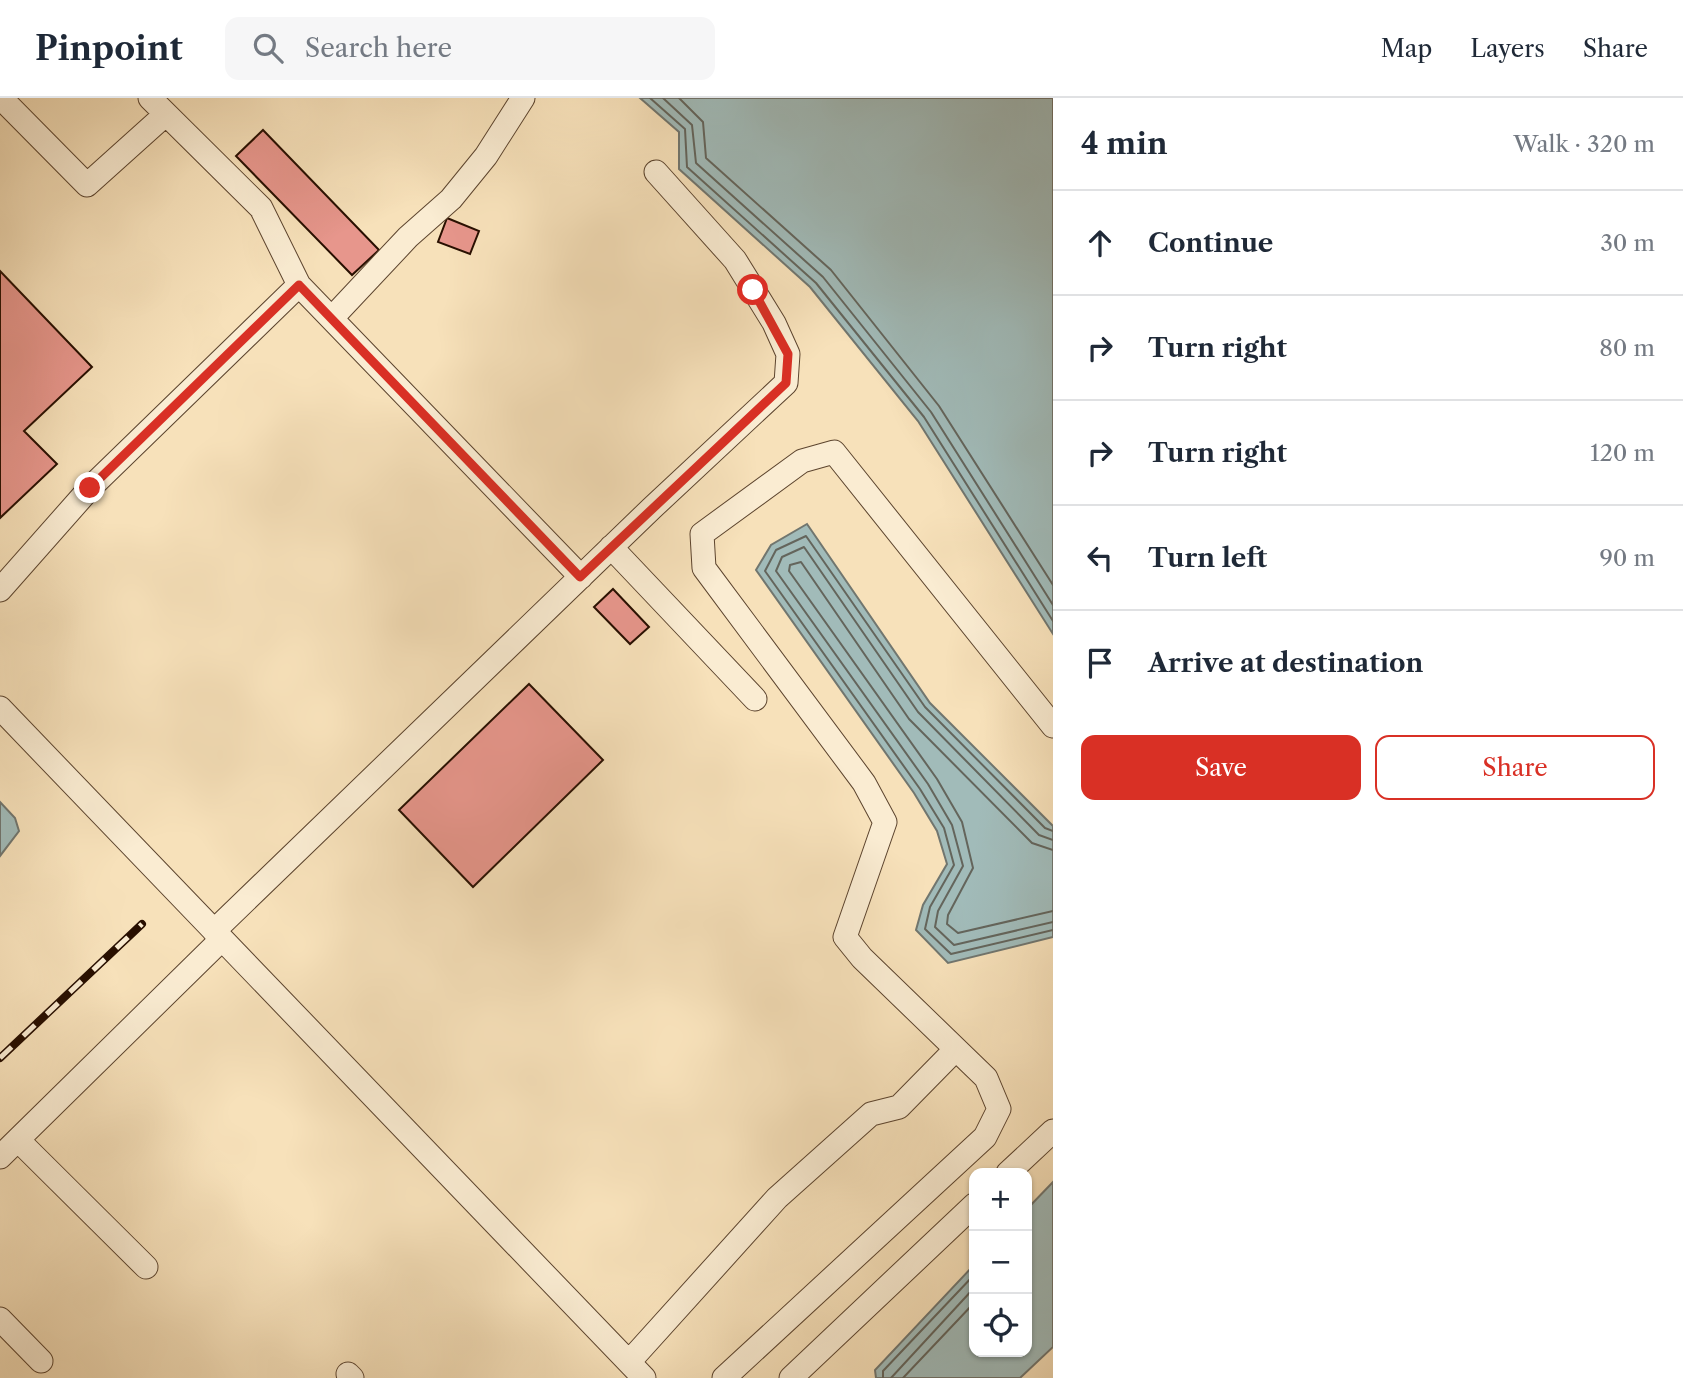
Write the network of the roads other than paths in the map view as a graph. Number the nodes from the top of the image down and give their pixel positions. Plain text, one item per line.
1 (1, 98) edge
2 (523, 98) edge
3 (158, 106) edge
4 (656, 172) dead end
5 (299, 285) junction
6 (332, 318) junction
7 (611, 547) junction
8 (580, 577) junction
9 (0, 590) edge
10 (755, 699) dead end
11 (0, 708) edge
12 (1053, 726) edge
13 (218, 935) junction
14 (956, 1049) junction
15 (1053, 1131) edge
16 (18, 1140) junction
17 (0, 1157) edge
18 (1013, 1168) edge
19 (969, 1210) edge
20 (146, 1267) dead end
21 (0, 1319) edge
22 (41, 1361) dead end
23 (637, 1373) edge
24 (724, 1378) edge
25 (791, 1378) edge

1 - 3 lane
2 - 6 lane
3 - 5 lane
4 - 7 lane
5 - 6 lane
5 - 9 lane
6 - 8 lane
7 - 8 lane
7 - 10 lane
8 - 13 lane
11 - 13 lane
12 - 14 lane
13 - 16 lane
13 - 23 lane
14 - 23 lane
14 - 24 lane
15 - 18 lane
16 - 17 lane
16 - 20 lane
19 - 25 lane
21 - 22 lane

